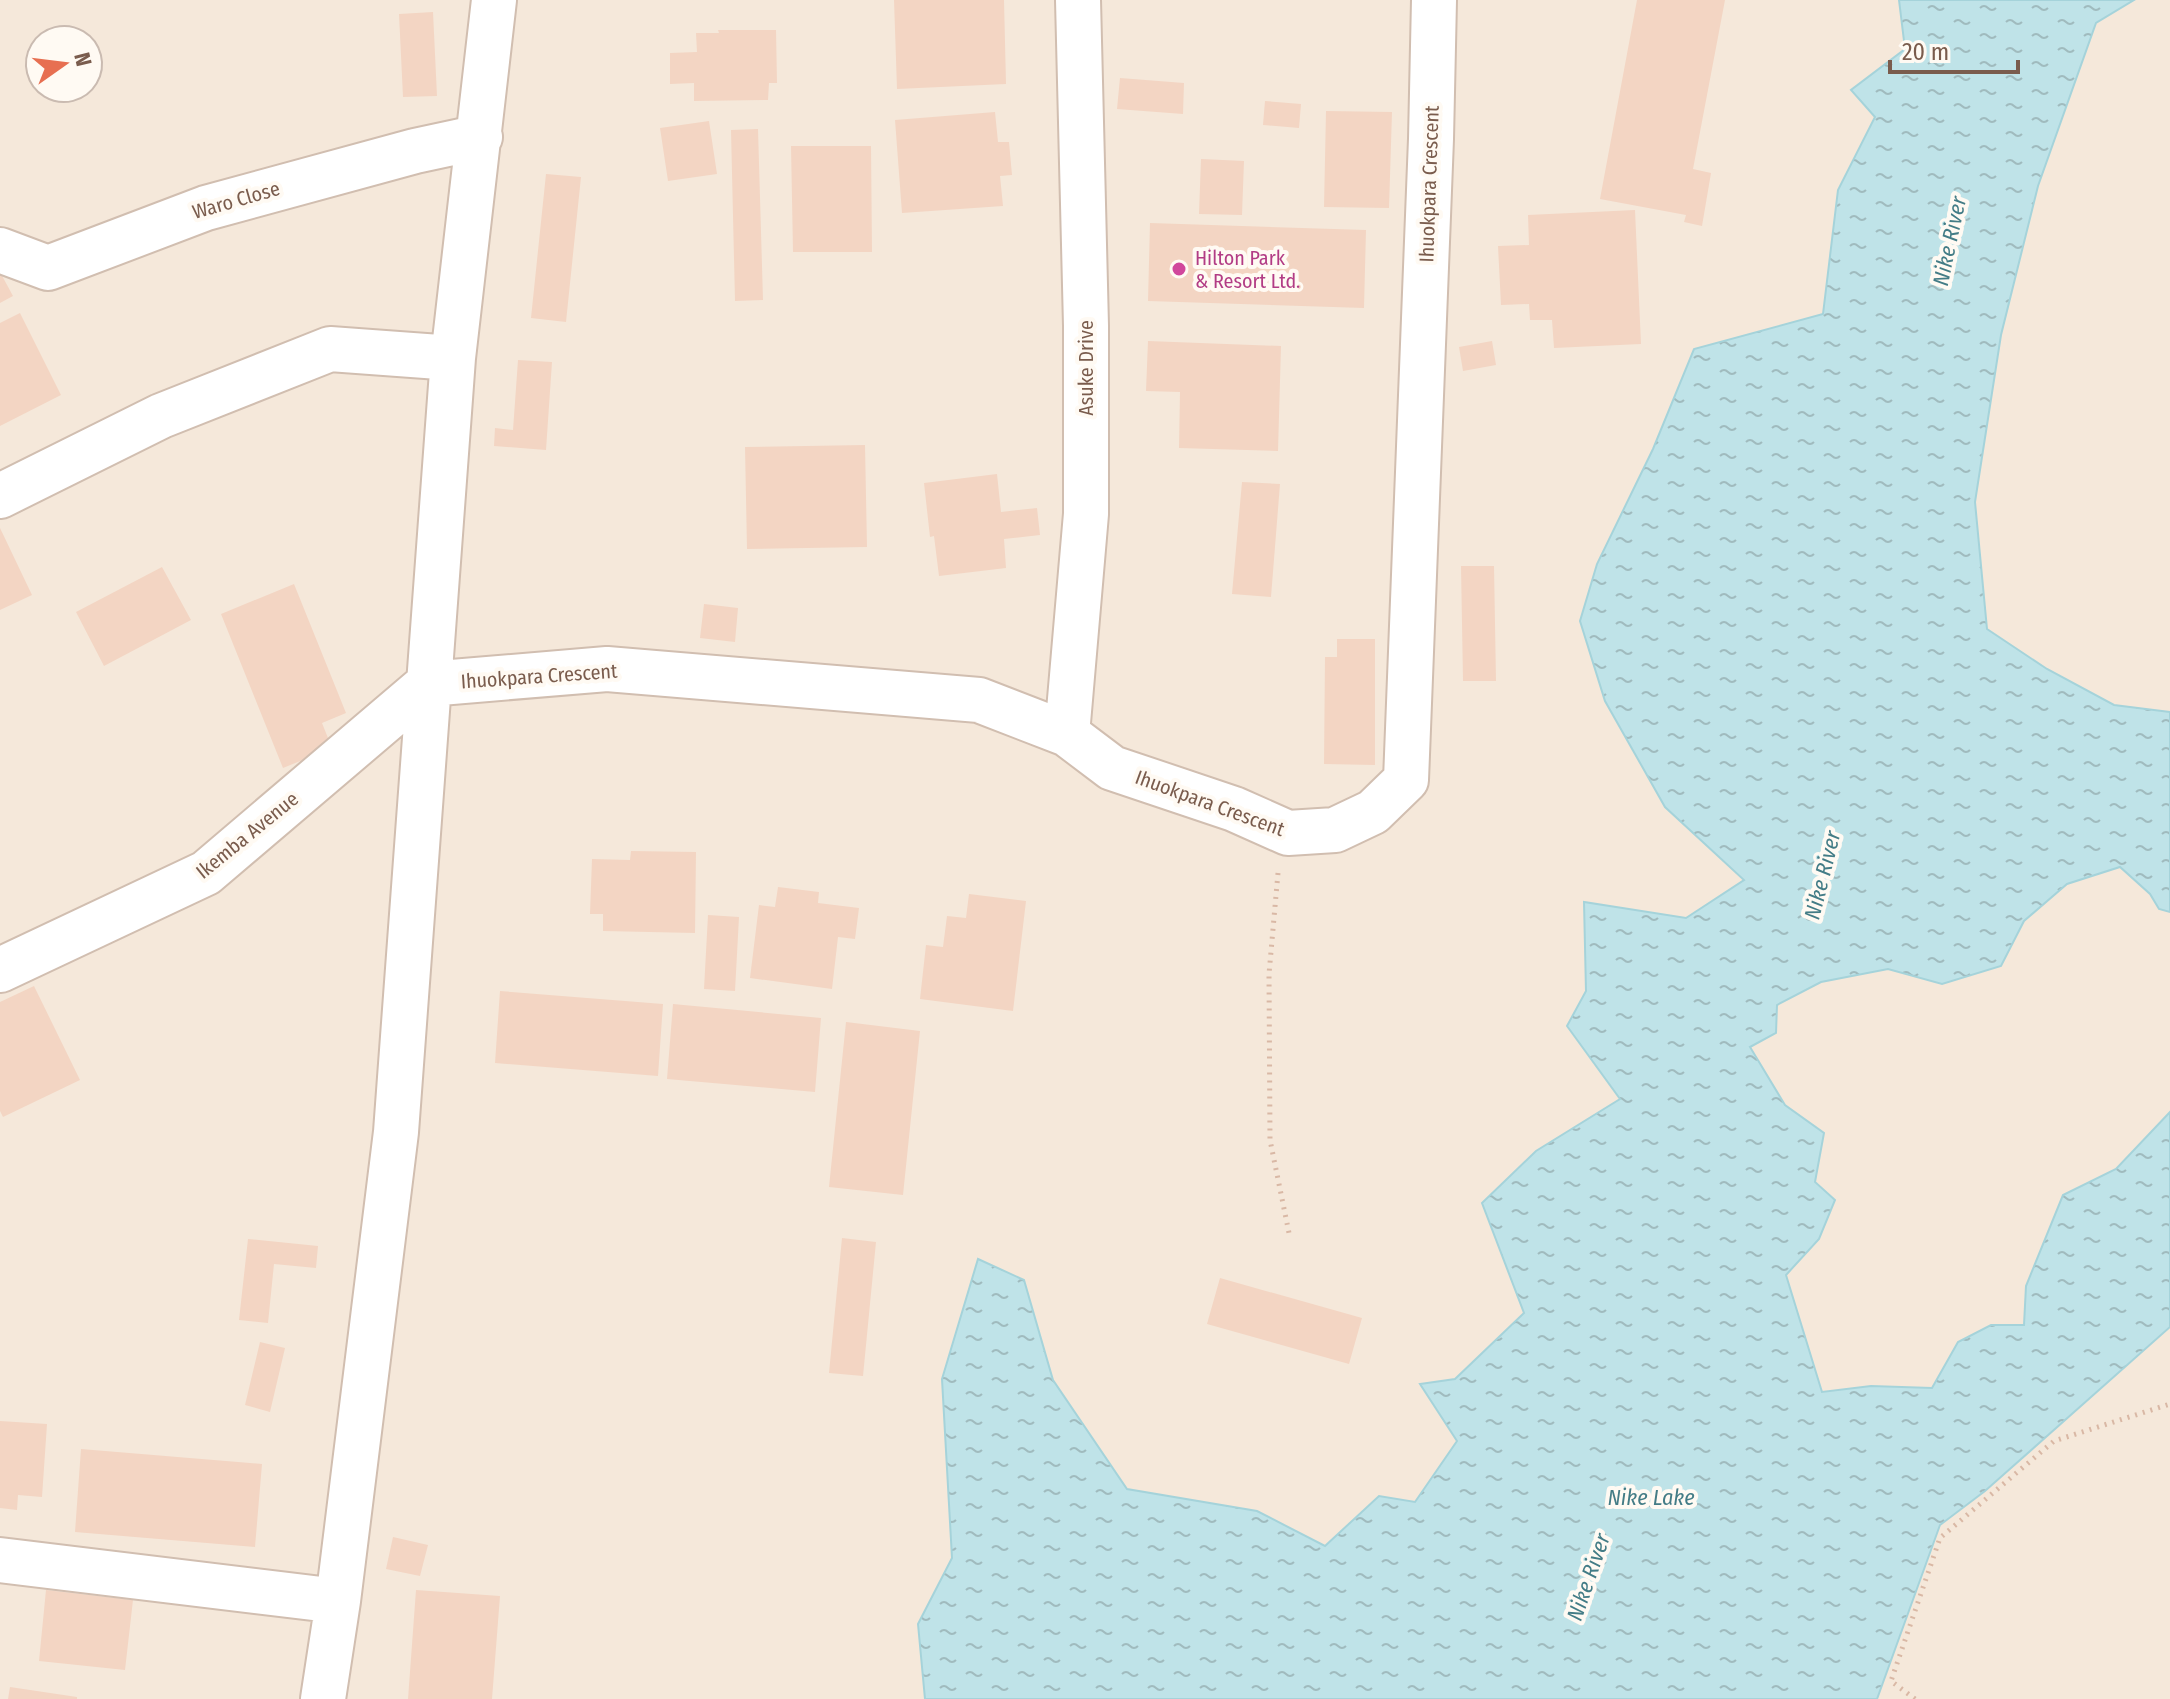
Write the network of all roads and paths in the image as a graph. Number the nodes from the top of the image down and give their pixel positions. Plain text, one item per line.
1 (494, 0) edge
2 (1078, 0) edge
3 (1434, 0) edge
4 (480, 137) junction
5 (0, 250) edge
6 (453, 358) junction
7 (0, 496) edge
8 (428, 684) junction
9 (1067, 734) junction
10 (1288, 833) junction
11 (0, 970) edge
12 (1289, 1233) dead end
13 (2170, 1404) edge
14 (0, 1560) edge
15 (338, 1601) junction
16 (323, 1699) edge
17 (1915, 1699) edge

1 - 4 street
2 - 9 street, Asuke Drive
3 - 10 street, Ihuokpara Crescent
4 - 5 street, Waro Close
4 - 6 street
6 - 7 street
6 - 8 street
8 - 9 street, Ihuokpara Crescent
8 - 11 street, Ikemba Avenue
8 - 15 street
9 - 10 street, Ihuokpara Crescent
10 - 12 path
13 - 17 path
14 - 15 street
15 - 16 street

